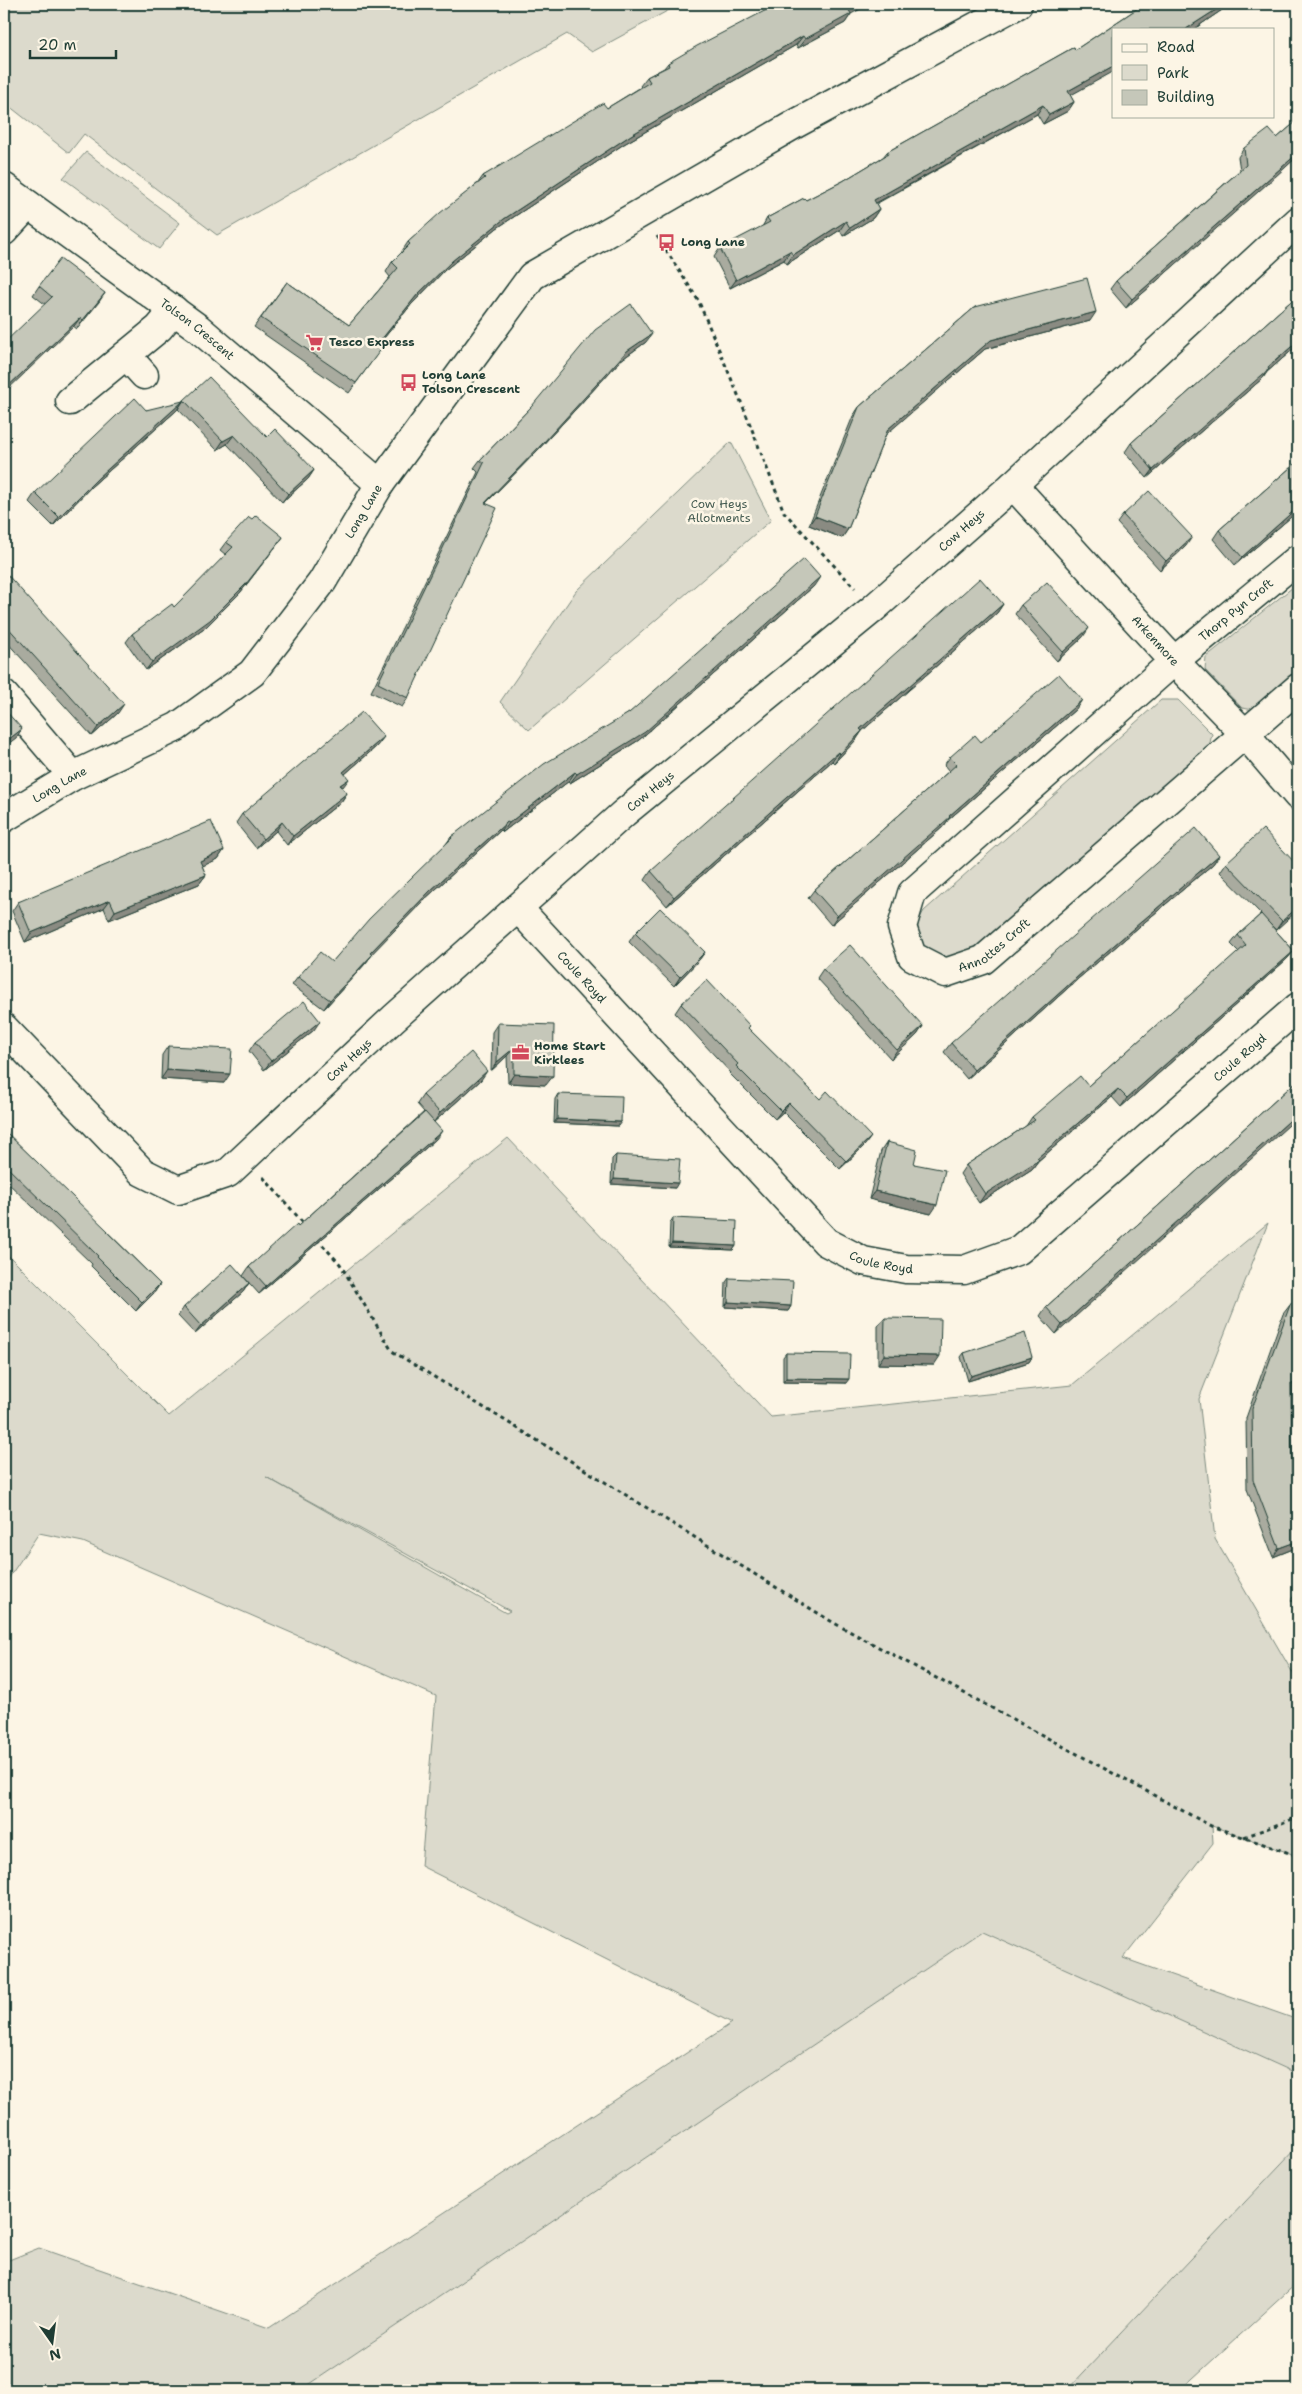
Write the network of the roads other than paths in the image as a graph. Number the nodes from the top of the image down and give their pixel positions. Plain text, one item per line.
1 (1018, 4) edge
2 (4, 187) edge
3 (28, 205) junction
4 (1298, 221) edge
5 (4, 231) edge
6 (174, 310) junction
7 (70, 400) dead end
8 (380, 484) junction
9 (1013, 485) junction
10 (1298, 559) edge
11 (1174, 661) junction
12 (1298, 688) edge
13 (4, 695) edge
14 (1245, 734) junction
15 (73, 776) junction
16 (1298, 796) edge
17 (4, 818) edge
18 (518, 908) junction
19 (1298, 1007) edge
20 (4, 1028) edge

1 - 8 street, Long Lane
2 - 3 street, Tolson Crescent
3 - 5 street
3 - 6 street, Tolson Crescent
4 - 9 street, Cow Heys
6 - 7 street
6 - 8 street, Tolson Crescent
8 - 15 street, Long Lane
9 - 11 street, Arkenmore
9 - 18 street, Cow Heys
10 - 11 street, Thorp Pyn Croft
11 - 14 street, Arkenmore
11 - 14 street, Annottes Croft
12 - 14 street
13 - 15 street
14 - 16 street, Arkenmore
15 - 17 street, Long Lane
18 - 19 street, Coule Royd
18 - 20 street, Cow Heys

